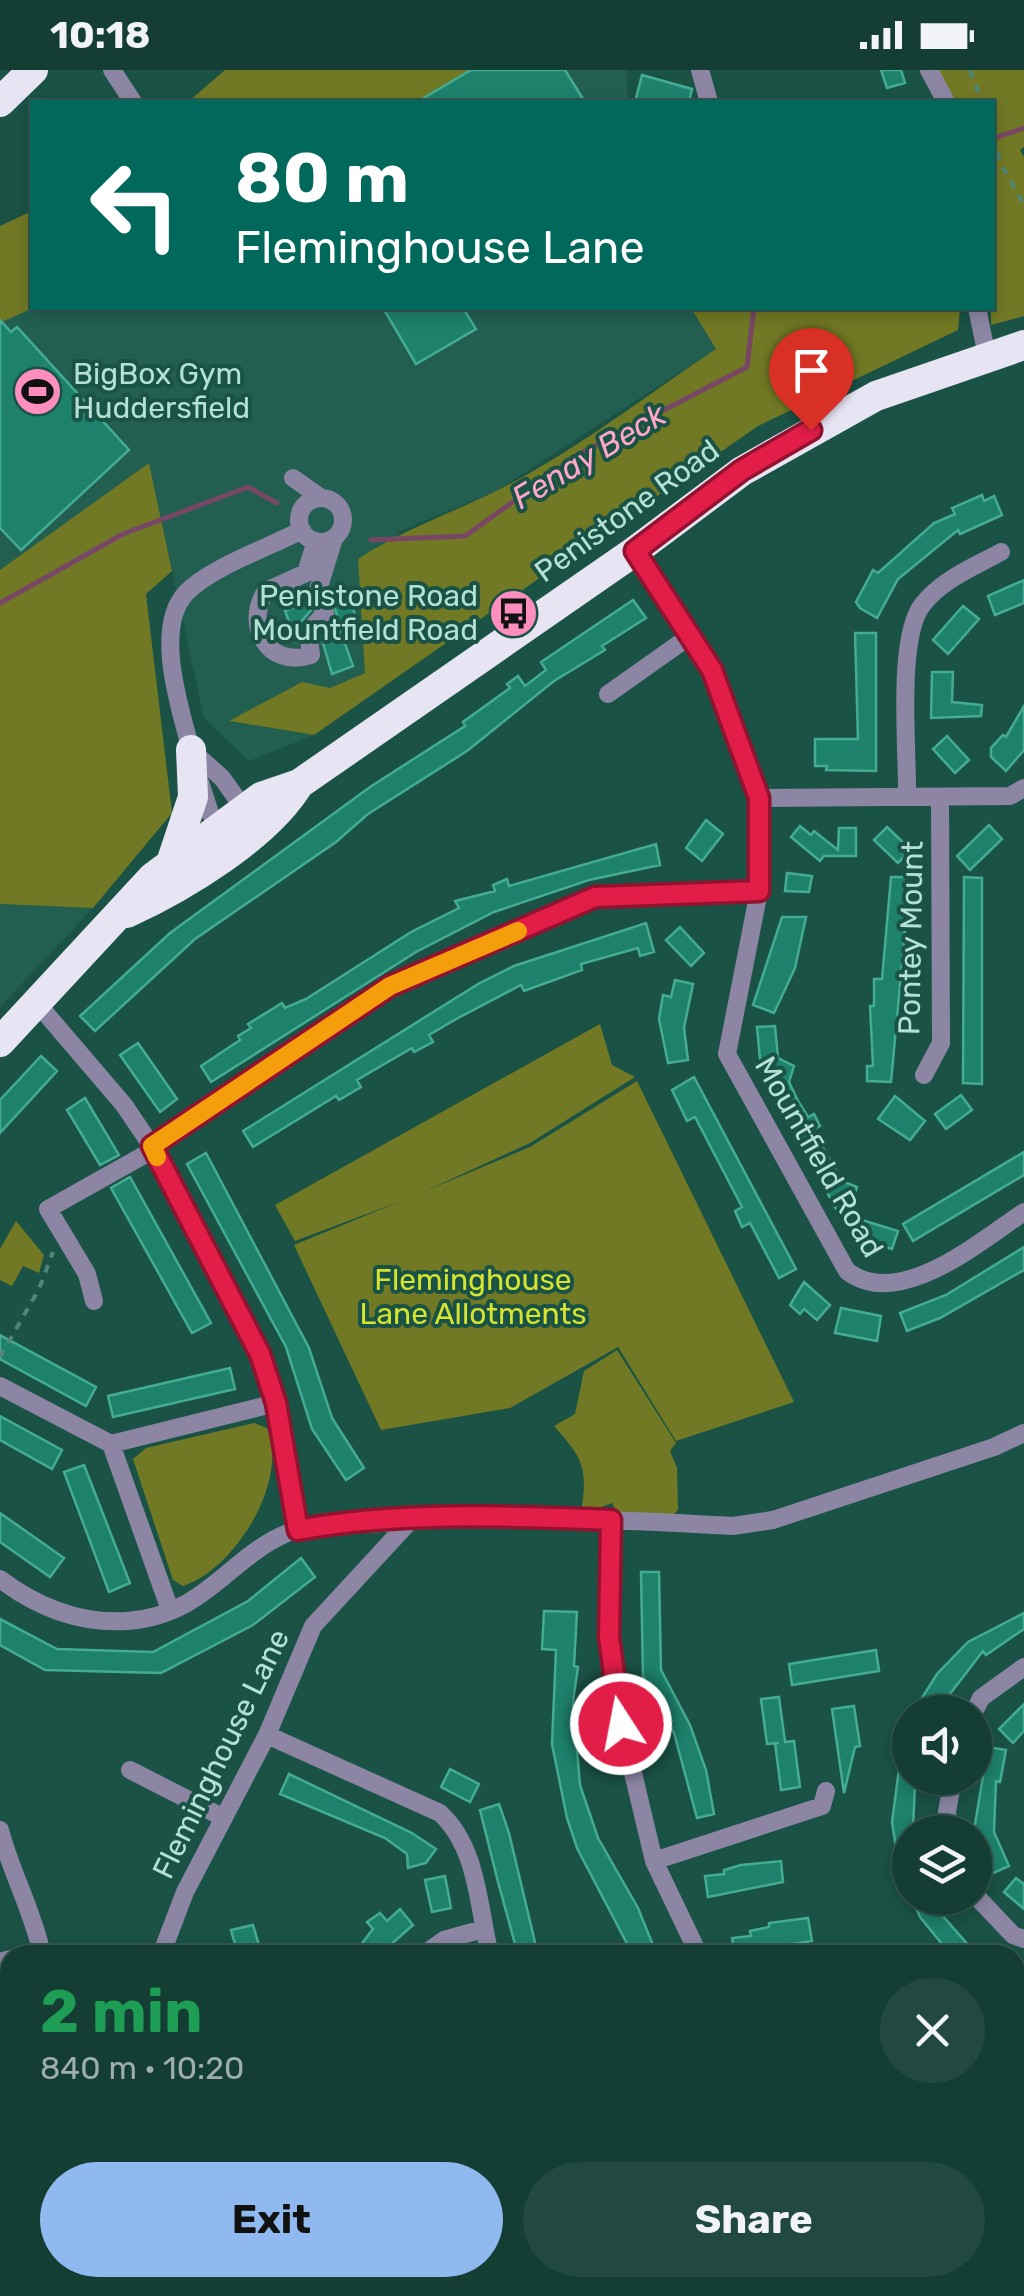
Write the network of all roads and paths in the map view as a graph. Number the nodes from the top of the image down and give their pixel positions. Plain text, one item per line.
1 (33, 70) edge
2 (112, 70) edge
3 (700, 70) edge
4 (929, 70) edge
5 (970, 70) edge
6 (132, 100) edge
7 (708, 100) edge
8 (945, 100) edge
9 (980, 100) edge
10 (0, 102) edge
11 (995, 145) edge
12 (1024, 205) edge
13 (977, 310) edge
14 (1024, 345) edge
15 (987, 356) junction
16 (317, 537) junction
17 (635, 551) junction
18 (1001, 552) dead end
19 (690, 636) junction
20 (608, 694) dead end
21 (191, 750) junction
22 (1024, 788) edge
23 (907, 796) junction
24 (940, 797) junction
25 (759, 798) junction
26 (239, 828) junction
27 (171, 862) junction
28 (759, 891) junction
29 (120, 917) junction
30 (36, 1002) junction
31 (0, 1042) edge
32 (924, 1075) dead end
33 (152, 1148) junction
34 (1024, 1212) edge
35 (65, 1237) junction
36 (94, 1301) dead end
37 (0, 1357) edge
38 (0, 1386) edge
39 (276, 1403) junction
40 (1024, 1433) edge
41 (110, 1444) junction
42 (411, 1520) junction
43 (611, 1520) junction
44 (298, 1530) junction
45 (0, 1579) edge
46 (170, 1610) junction
47 (1024, 1667) edge
48 (985, 1695) edge
49 (267, 1735) junction
50 (130, 1770) dead end
51 (826, 1791) dead end
52 (224, 1818) junction
53 (0, 1830) edge
54 (654, 1861) junction
55 (992, 1913) edge
56 (484, 1929) junction
57 (1024, 1939) edge
58 (41, 1945) edge
59 (165, 1945) edge
60 (437, 1945) edge
61 (488, 1945) edge
62 (694, 1945) edge

1 - 10 highway
2 - 6 street
3 - 7 street
4 - 8 street
5 - 9 path
11 - 12 path
13 - 15 street
14 - 15 highway, Penistone Road
15 - 17 highway, Penistone Road
16 - 16 street
16 - 16 street
16 - 21 street
17 - 19 street, Mountfield Road
17 - 26 highway, Penistone Road
18 - 23 street
19 - 20 street
19 - 25 street, Mountfield Road
21 - 26 street
21 - 26 street
21 - 27 highway
22 - 24 street
23 - 24 street
23 - 25 street
24 - 32 street, Pontey Mount
25 - 28 street, Mountfield Road
26 - 27 highway, Penistone Road
26 - 29 highway, Penistone Road
27 - 29 highway, Penistone Road
28 - 33 street
28 - 34 street, Mountfield Road
29 - 30 highway, Penistone Road
30 - 31 highway, Penistone Road
30 - 33 street
33 - 35 street
33 - 39 street
35 - 36 street
35 - 37 path
38 - 41 street
39 - 41 street
39 - 44 street
40 - 43 street
41 - 46 street
42 - 43 street
42 - 44 street
42 - 49 street, Fleminghouse Lane
43 - 54 street
44 - 46 street
45 - 46 street
47 - 48 street
49 - 52 street, Fleminghouse Lane
49 - 56 street
50 - 52 street
51 - 54 street
52 - 59 street, Fleminghouse Lane
53 - 58 street
54 - 62 street
55 - 57 street
56 - 60 street
56 - 61 street

